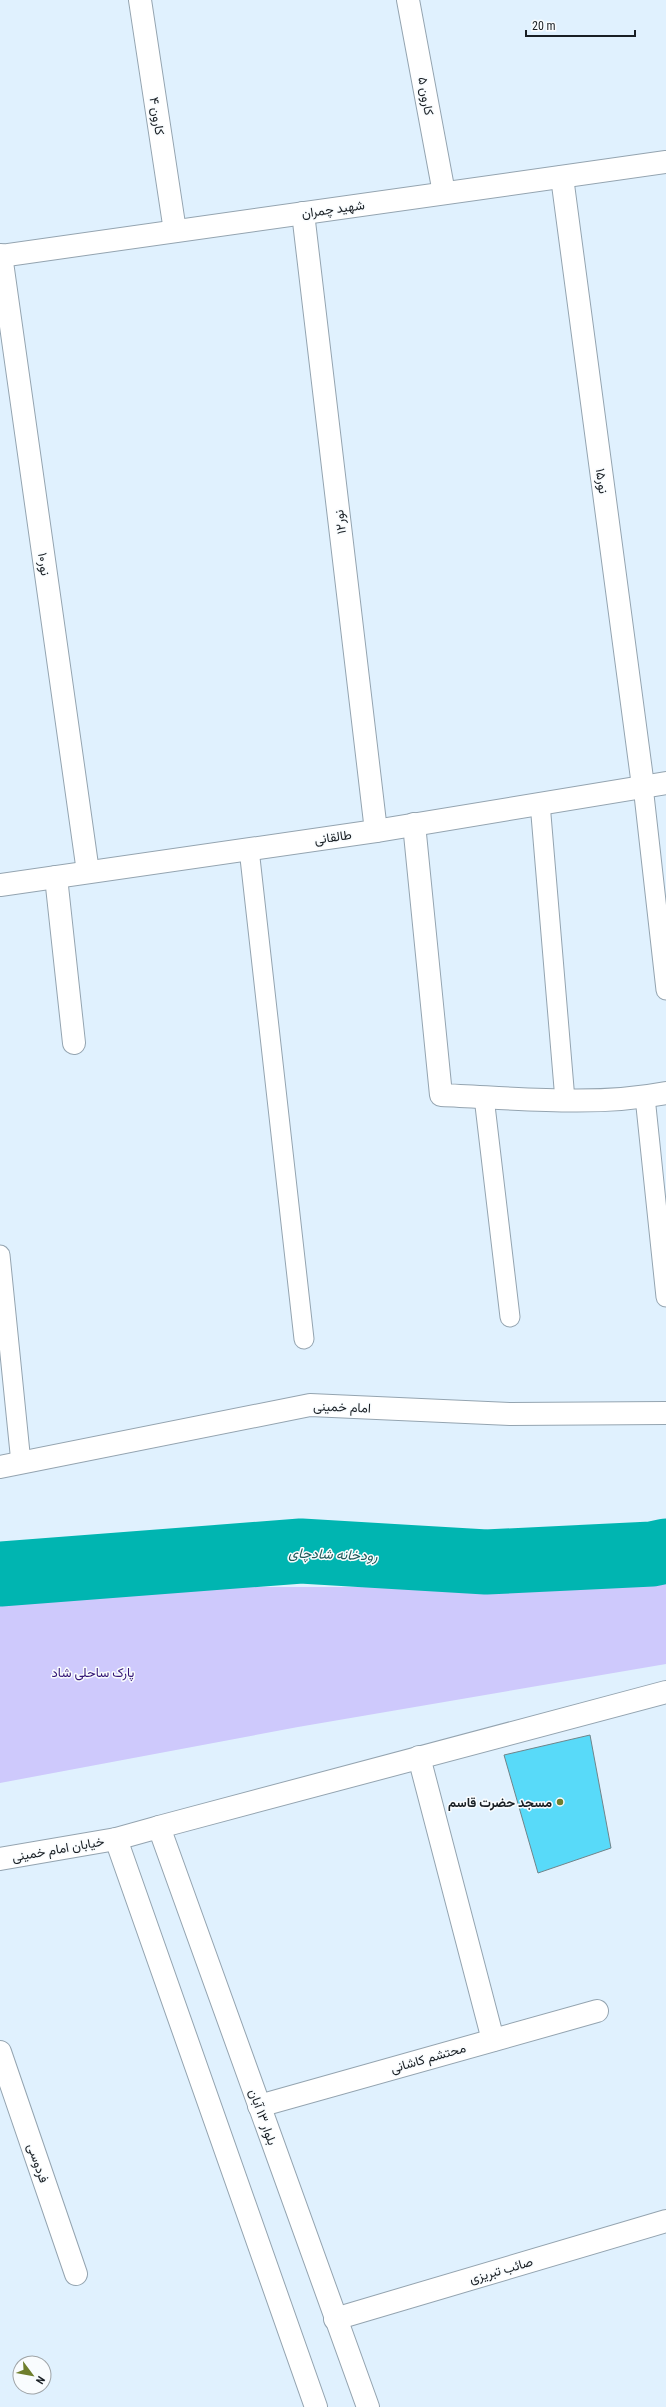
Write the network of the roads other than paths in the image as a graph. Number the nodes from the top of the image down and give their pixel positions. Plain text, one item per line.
1 (140, 0) edge
2 (408, 0) edge
3 (666, 162) edge
4 (562, 177) junction
5 (444, 193) junction
6 (303, 213) junction
7 (174, 231) junction
8 (0, 255) edge
9 (666, 783) edge
10 (643, 786) junction
11 (540, 803) junction
12 (414, 824) junction
13 (376, 831) junction
14 (249, 849) junction
15 (88, 872) junction
16 (56, 877) junction
17 (0, 885) edge
18 (666, 990) edge
19 (74, 1043) dead end
20 (656, 1095) edge
21 (484, 1097) junction
22 (565, 1100) junction
23 (0, 1255) edge
24 (666, 1297) edge
25 (510, 1316) dead end
26 (304, 1338) dead end
27 (666, 1413) edge
28 (21, 1463) junction
29 (0, 1468) edge
30 (666, 1692) edge
31 (419, 1758) junction
32 (159, 1827) junction
33 (116, 1839) junction
34 (0, 1859) edge
35 (597, 2011) dead end
36 (493, 2040) junction
37 (0, 2052) edge
38 (259, 2106) junction
39 (666, 2222) edge
40 (76, 2274) dead end
41 (335, 2319) junction
42 (316, 2407) edge
43 (368, 2407) edge

1 - 7 street, کارون ۴
2 - 5 street, کارون ۵
3 - 4 street, شهید چمران
4 - 5 street, شهید چمران
4 - 10 street, نور۱۵
5 - 6 street, شهید چمران
6 - 7 street, شهید چمران
6 - 13 street, نور۱۲
7 - 8 street, شهید چمران
8 - 15 street, نور۱۰
9 - 10 street, طالقانی
10 - 11 street, طالقانی
10 - 18 lane
11 - 12 street, طالقانی
11 - 22 lane
12 - 13 street, طالقانی
12 - 21 street
13 - 14 street, طالقانی
14 - 15 street, طالقانی
14 - 26 lane
15 - 16 street, طالقانی
16 - 17 street, طالقانی
16 - 19 street
20 - 22 street
20 - 24 lane
21 - 22 street
21 - 25 lane
23 - 28 lane
27 - 28 street, امام خمینی
28 - 29 street, امام خمینی
30 - 31 street, خیابان امام خمینی
31 - 32 street, خیابان امام خمینی
31 - 36 street
32 - 33 street, خیابان امام خمینی
32 - 38 street, بلوار ۱۳ آبان
33 - 34 street, خیابان امام خمینی
33 - 42 street
35 - 36 street, محتشم کاشانی
36 - 38 street, محتشم کاشانی
37 - 40 street, فردوسی
38 - 41 street, بلوار ۱۳ آبان
39 - 41 street, صائب تبریزی
41 - 43 street, بلوار ۱۳ آبان

